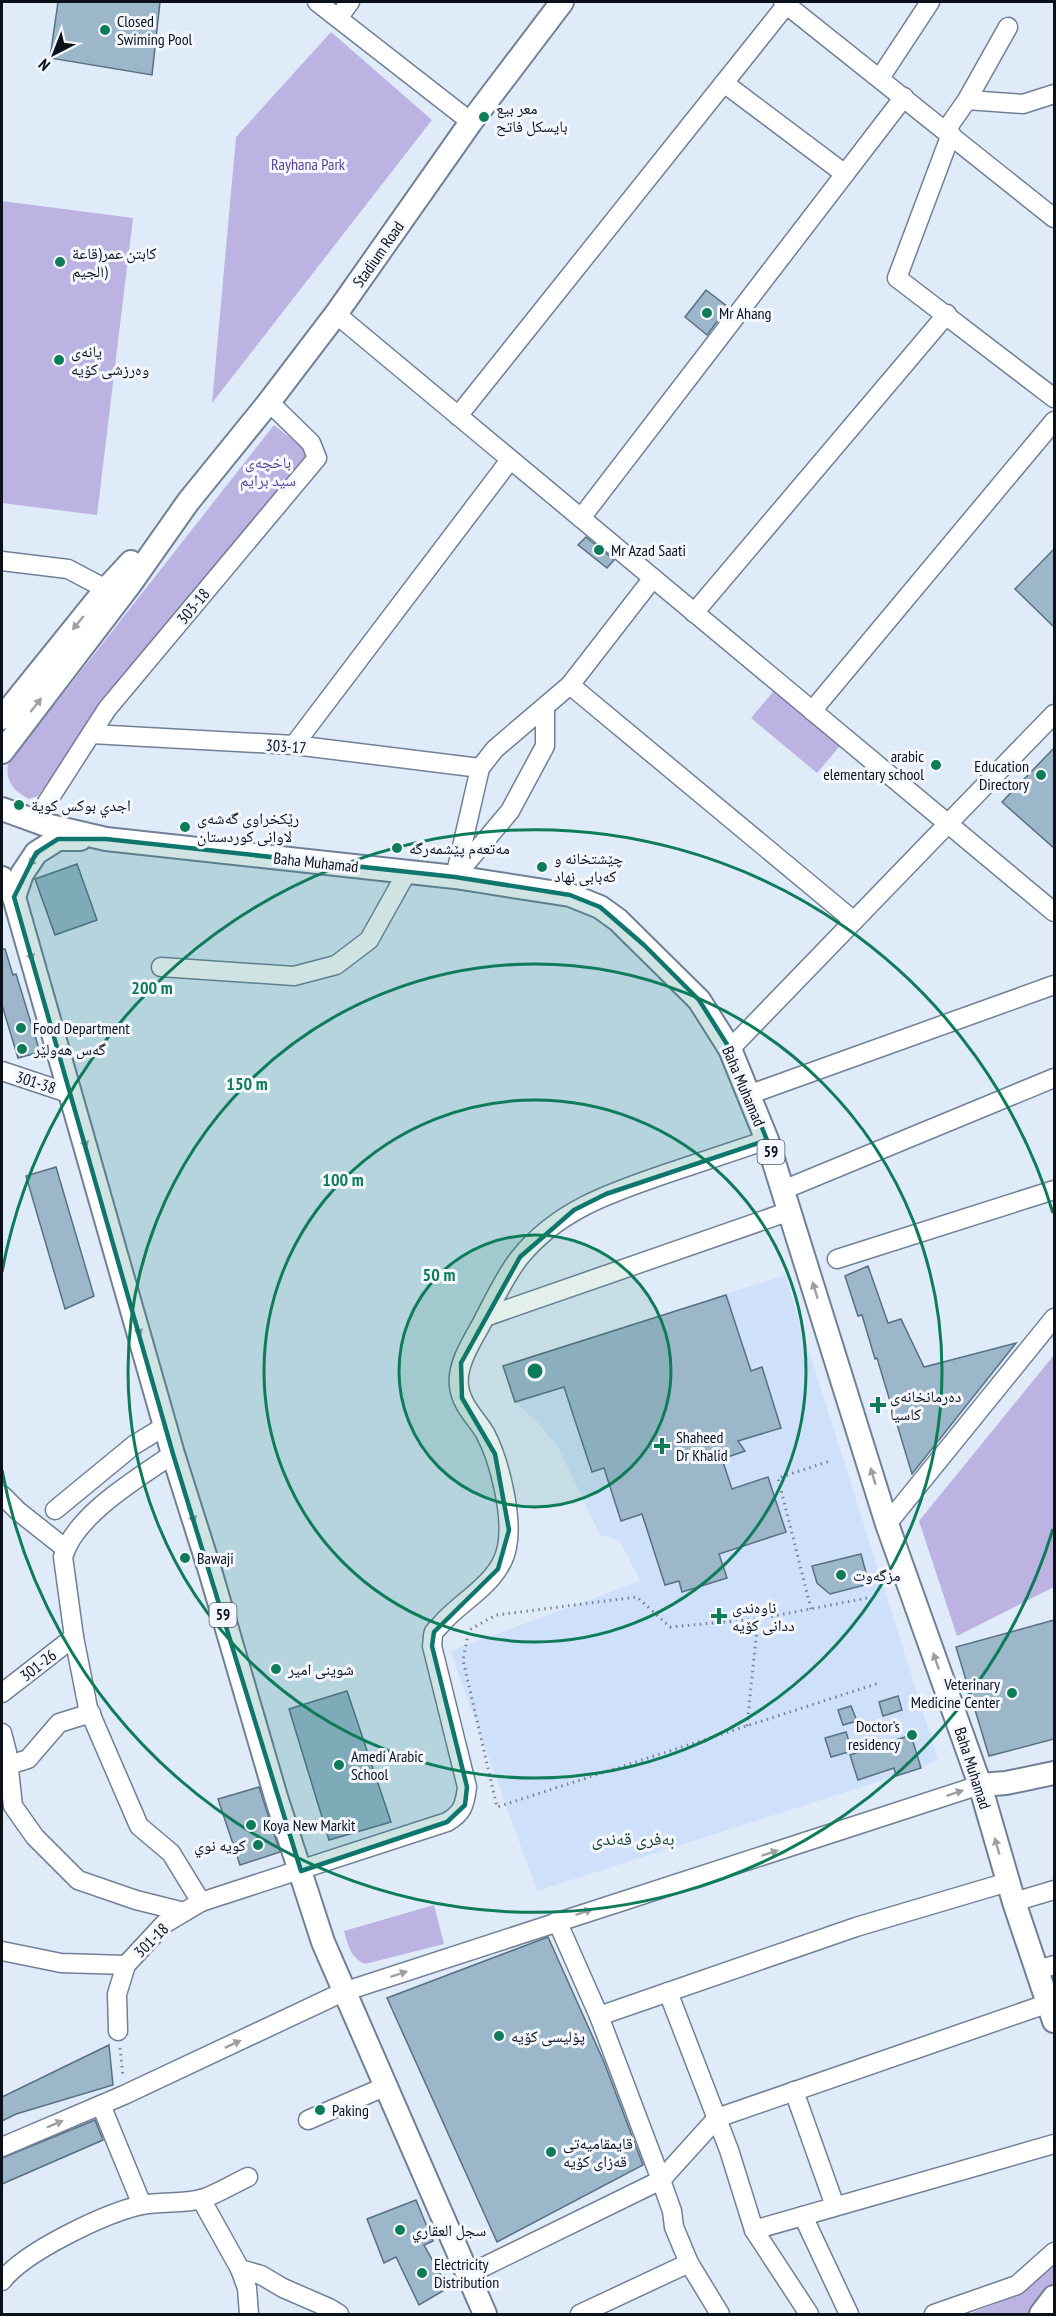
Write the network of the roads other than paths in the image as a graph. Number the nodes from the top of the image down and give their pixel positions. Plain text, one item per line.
1 (317, 2) edge
2 (350, 2) edge
3 (562, 2) edge
4 (930, 2) edge
5 (785, 3) edge
6 (338, 18) junction
7 (1008, 27) dead end
8 (880, 78) junction
9 (724, 83) junction
10 (1054, 94) edge
11 (904, 97) junction
12 (967, 100) junction
13 (471, 122) junction
14 (949, 132) junction
15 (845, 174) junction
16 (1054, 218) edge
17 (336, 314) junction
18 (947, 314) junction
19 (1054, 398) edge
20 (269, 402) junction
21 (458, 416) junction
22 (1054, 421) edge
23 (510, 460) junction
24 (188, 502) junction
25 (581, 519) junction
26 (2, 561) edge
27 (653, 578) junction
28 (106, 589) junction
29 (694, 613) junction
30 (570, 686) junction
31 (545, 709) junction
32 (812, 711) junction
33 (1054, 714) edge
34 (2, 718) edge
35 (91, 734) junction
36 (294, 745) junction
37 (2, 752) edge
38 (480, 768) junction
39 (4, 808) edge
40 (35, 821) junction
41 (948, 824) junction
42 (106, 838) junction
43 (407, 872) junction
44 (455, 877) junction
45 (2, 878) edge
46 (14, 897) junction
47 (1054, 912) edge
48 (854, 921) junction
49 (162, 967) dead end
50 (1054, 985) edge
51 (730, 1049) junction
52 (2, 1071) edge
53 (1054, 1078) edge
54 (71, 1094) junction
55 (748, 1095) junction
56 (767, 1140) junction
57 (1054, 1190) edge
58 (787, 1200) junction
59 (837, 1259) dead end
60 (485, 1317) junction
61 (1054, 1318) edge
62 (165, 1426) junction
63 (173, 1454) junction
64 (2, 1495) edge
65 (55, 1510) dead end
66 (887, 1524) junction
67 (66, 1549) junction
68 (74, 1637) junction
69 (2, 1693) edge
70 (91, 1713) junction
71 (3, 1743) edge
72 (9, 1766) junction
73 (1054, 1773) edge
74 (980, 1785) junction
75 (7, 1813) edge
76 (301, 1871) junction
77 (1054, 1890) edge
78 (1011, 1892) junction
79 (201, 1902) junction
80 (184, 1912) junction
81 (557, 1921) junction
82 (2, 1951) edge
83 (126, 1965) junction
84 (1046, 1967) edge
85 (343, 1992) junction
86 (668, 1992) junction
87 (1052, 2012) edge
88 (599, 2016) junction
89 (118, 2031) road end
90 (384, 2087) junction
91 (794, 2091) junction
92 (101, 2105) junction
93 (717, 2118) junction
94 (308, 2120) dead end
95 (1054, 2144) edge
96 (2, 2147) edge
97 (248, 2177) dead end
98 (661, 2180) junction
99 (201, 2199) junction
100 (142, 2205) junction
101 (835, 2206) junction
102 (803, 2216) junction
103 (754, 2230) junction
104 (1054, 2252) edge
105 (689, 2263) junction
106 (240, 2268) junction
107 (468, 2274) junction
108 (2, 2281) edge
109 (1054, 2297) edge
110 (332, 2312) edge
111 (249, 2314) edge
112 (485, 2314) edge
113 (580, 2314) edge
114 (720, 2314) edge
115 (809, 2314) edge
116 (849, 2314) edge
117 (934, 2314) edge
118 (1041, 2314) edge

1 - 6 street
2 - 6 street
3 - 13 main road, Stadium Road
4 - 8 street
5 - 8 street
5 - 9 street
6 - 13 street
7 - 12 street
8 - 11 street
9 - 15 street
9 - 21 street
10 - 12 street
11 - 14 street
11 - 15 street
12 - 14 street
13 - 17 main road, Stadium Road
14 - 16 street
14 - 18 street
15 - 25 street
17 - 20 main road, Stadium Road
17 - 21 street
18 - 19 street
18 - 29 street
20 - 24 main road, Stadium Road
20 - 35 street, 303-18
21 - 23 street
22 - 32 street
23 - 25 street
23 - 36 street
24 - 28 main road
37 -> 24 main road
25 - 27 street
26 - 28 street
27 - 29 street
27 - 30 street
28 -> 34 main road
29 - 32 street
30 - 31 street
30 - 48 street
31 - 38 street
31 - 44 street
32 - 41 street
33 - 41 street
35 - 36 street, 303-17
35 - 40 street, 303-18
36 - 38 street, 303-17
38 - 44 street
39 - 40 main road, Baha Muhamad / 59
40 - 42 main road, Baha Muhamad / 59
41 - 47 street
41 - 48 street
42 - 43 main road, Baha Muhamad / 59
42 -> 46 main road
43 - 44 main road, Baha Muhamad / 59
43 - 49 street
44 - 51 main road, Baha Muhamad / 59
45 - 46 main road, 59
46 -> 54 main road, 59
48 - 51 street
50 - 55 street
51 - 55 main road, Baha Muhamad / 59
52 - 54 street, 301-38
53 - 58 street
54 -> 62 main road, 59
55 - 56 main road, Baha Muhamad / 59
56 - 58 main road, Baha Muhamad / 59
56 - 60 street, 301-18
57 - 59 street
58 - 60 street
66 -> 58 main road, Baha Muhamad / 59
60 - 76 street, 301-18
61 - 66 street
62 - 63 main road, 59
62 - 65 street
63 - 67 street
63 -> 76 main road, 59
64 - 67 street
74 -> 66 main road, Baha Muhamad / 59
67 - 68 street
68 - 69 street, 301-26
68 - 70 street
70 - 72 street
70 - 79 street
71 - 72 street
72 - 75 street
73 - 74 main road
78 -> 74 main road, Baha Muhamad / 59
81 -> 74 street
75 - 80 street
76 - 79 street, 301-18
76 - 85 main road, 59
77 - 78 street
78 - 84 main road, Baha Muhamad / 59
78 - 86 street
79 - 80 street, 301-18
80 - 83 street, 301-18
85 -> 81 street
81 - 88 street
82 - 83 street
83 - 89 street, 301-18
84 - 87 main road, Baha Muhamad / 59
85 - 90 main road, 59
92 -> 85 street
86 - 88 street
86 - 93 street
87 - 91 street
88 - 98 street
90 - 94 street
90 - 107 main road, 59
91 - 93 street
91 - 101 street
96 -> 92 street
92 - 100 street
93 - 98 street
93 - 103 street
95 - 101 street
97 - 99 street
98 - 105 street
98 - 107 street
99 - 100 street
99 - 106 street
100 - 108 street
101 - 102 street
102 - 103 street
102 - 116 street
103 - 115 street
104 - 117 street
105 - 113 street
105 - 114 street
106 - 110 street
106 - 111 street
107 - 112 main road, 59
109 - 118 main road

